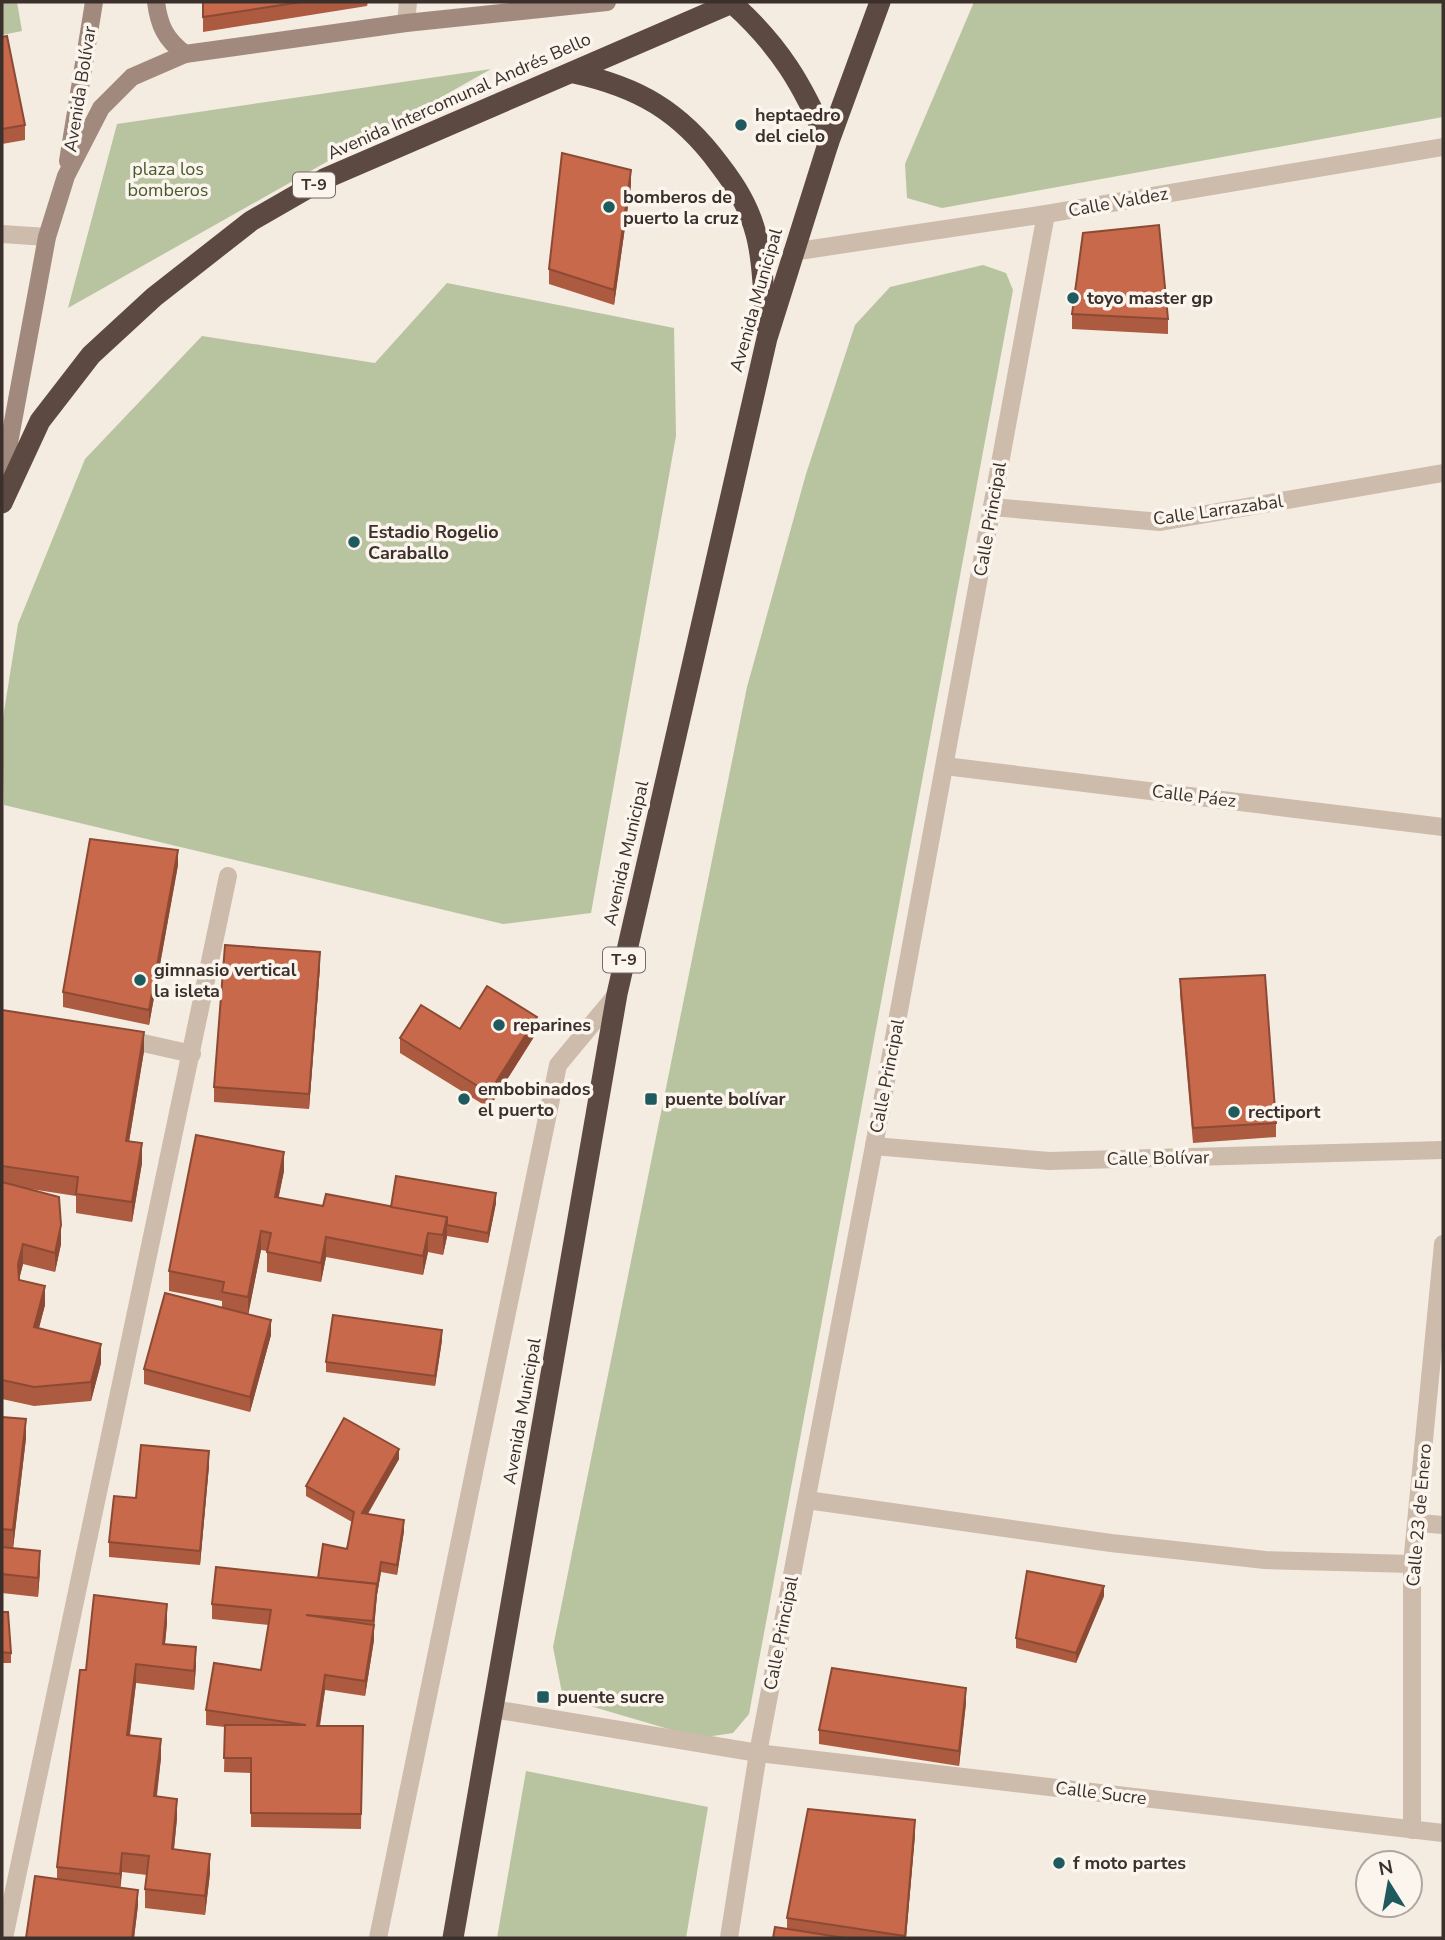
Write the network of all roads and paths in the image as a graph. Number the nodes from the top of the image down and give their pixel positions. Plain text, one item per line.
1 (94, 2) edge
2 (156, 2) edge
3 (408, 2) edge
4 (607, 2) edge
5 (701, 2) edge
6 (733, 2) edge
7 (880, 2) edge
8 (406, 23) junction
9 (185, 54) junction
10 (574, 73) junction
11 (828, 144) junction
12 (1443, 147) edge
13 (66, 176) junction
14 (1045, 214) junction
15 (2, 234) edge
16 (47, 237) junction
17 (792, 252) junction
18 (766, 338) junction
19 (1443, 473) edge
20 (2, 481) edge
21 (2, 503) edge
22 (992, 507) junction
23 (945, 766) junction
24 (1443, 827) edge
25 (228, 876) dead end
26 (617, 994) junction
27 (97, 1032) edge
28 (192, 1054) junction
29 (874, 1146) junction
30 (1443, 1150) edge
31 (1443, 1244) edge
32 (807, 1500) junction
33 (1418, 1523) junction
34 (1443, 1525) edge
35 (1412, 1564) junction
36 (493, 1709) junction
37 (758, 1753) junction
38 (1412, 1830) junction
39 (1443, 1833) edge
40 (5, 1938) edge
41 (378, 1938) edge
42 (453, 1938) edge
43 (729, 1938) edge

1 - 13 street, Avenida Bolívar
2 - 9 street
3 - 8 street
4 - 8 street
5 - 6 street
6 - 10 highway, Avenida Intercomunal Andrés Bello / T-9
6 - 11 highway
7 - 11 highway, Avenida Municipal / T-9
8 - 9 street
9 - 13 street
10 - 18 highway, T-9
10 - 21 highway, Avenida Intercomunal Andrés Bello / T-9
11 - 17 highway, Avenida Municipal / T-9
12 - 14 street, Calle Valdez
13 - 16 street
14 - 17 street, Calle Valdez
14 - 22 street, Calle Principal
15 - 16 street
16 - 20 street
17 - 18 highway, Avenida Municipal / T-9
18 - 26 highway, Avenida Municipal / T-9
19 - 22 street, Calle Larrazabal
22 - 23 street, Calle Principal
23 - 24 street, Calle Páez
23 - 29 street, Calle Principal
25 - 28 street
26 - 36 highway, Avenida Municipal / T-9
26 - 41 street
27 - 28 street
28 - 40 street
29 - 30 street, Calle Bolívar
29 - 32 street, Calle Principal
31 - 33 street, Calle 23 de Enero
32 - 35 street
32 - 37 street, Calle Principal
33 - 34 street
33 - 35 street, Calle 23 de Enero
35 - 38 street, Calle 23 de Enero
36 - 37 street, Calle Sucre
36 - 42 highway, Avenida Municipal / T-9
37 - 38 street, Calle Sucre
37 - 43 street, Calle Principal
38 - 39 street, Calle Sucre

